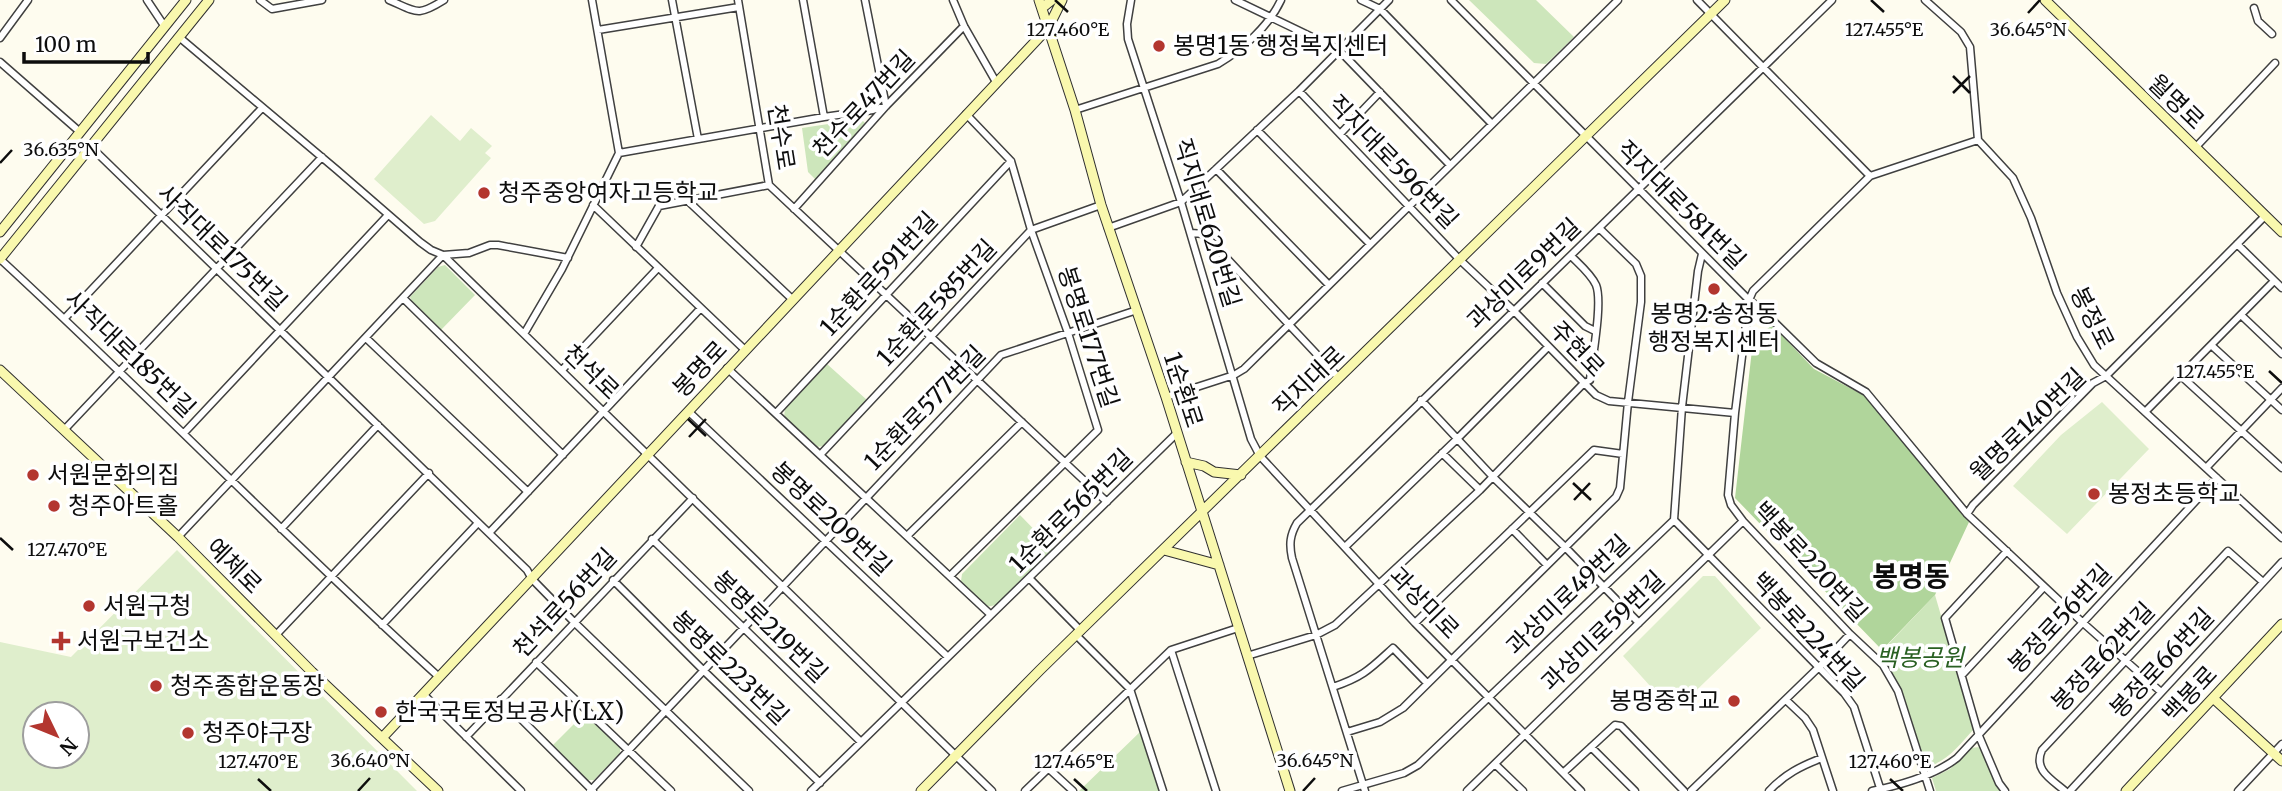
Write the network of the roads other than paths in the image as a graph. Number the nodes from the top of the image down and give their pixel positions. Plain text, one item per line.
1 (27, 0) edge
2 (146, 0) edge
3 (186, 0) edge
4 (209, 0) edge
5 (260, 0) edge
6 (322, 0) edge
7 (389, 0) edge
8 (444, 0) edge
9 (592, 0) edge
10 (672, 0) edge
11 (803, 0) edge
12 (865, 0) edge
13 (953, 0) edge
14 (1052, 0) edge
15 (1062, 0) edge
16 (1131, 0) edge
17 (1235, 0) edge
18 (1282, 0) edge
19 (1361, 0) edge
20 (1389, 0) edge
21 (1451, 0) edge
22 (1618, 0) edge
23 (1697, 0) edge
24 (1726, 0) edge
25 (1832, 0) edge
26 (1925, 0) edge
27 (2045, 0) edge
28 (739, 4) edge
29 (1041, 4) edge
30 (2254, 8) dead end
31 (1380, 9) junction
32 (1711, 15) junction
33 (1270, 17) junction
34 (675, 18) junction
35 (964, 26) junction
36 (164, 27) junction
37 (1048, 28) junction
38 (598, 30) junction
39 (2272, 34) dead end
40 (179, 37) junction
41 (0, 38) edge
42 (1339, 50) junction
43 (0, 62) edge
44 (2275, 63) dead end
45 (1764, 67) junction
46 (996, 82) junction
47 (1533, 83) junction
48 (1144, 89) junction
49 (1299, 91) junction
50 (1380, 92) junction
51 (886, 106) junction
52 (262, 108) junction
53 (1075, 110) junction
54 (966, 114) junction
55 (824, 117) junction
56 (1492, 124) junction
57 (761, 129) junction
58 (1258, 130) junction
59 (80, 132) junction
60 (1340, 134) junction
61 (1585, 137) junction
62 (698, 139) junction
63 (1978, 140) junction
64 (91, 147) junction
65 (2195, 148) junction
66 (620, 153) junction
67 (321, 157) junction
68 (1011, 161) junction
69 (1450, 165) junction
70 (1216, 169) junction
71 (1870, 176) junction
72 (769, 185) junction
73 (1639, 190) junction
74 (688, 201) junction
75 (1181, 202) junction
76 (593, 205) junction
77 (1101, 205) junction
78 (1408, 206) junction
79 (794, 209) junction
80 (387, 215) junction
81 (161, 216) junction
82 (2266, 216) junction
83 (1108, 228) junction
84 (1599, 228) junction
85 (1031, 230) junction
86 (0, 232) edge
87 (2282, 232) edge
88 (1191, 233) junction
89 (1370, 244) junction
90 (2237, 244) junction
91 (636, 247) junction
92 (840, 250) junction
93 (1702, 254) junction
94 (443, 255) junction
95 (1571, 256) junction
96 (568, 258) junction
97 (0, 259) edge
98 (1460, 260) junction
99 (658, 268) junction
100 (216, 269) junction
101 (2274, 281) junction
102 (1542, 284) junction
103 (1329, 285) junction
104 (2282, 288) edge
105 (887, 293) junction
106 (403, 298) junction
107 (792, 299) junction
108 (1749, 300) junction
109 (701, 309) junction
110 (1137, 310) junction
111 (1514, 311) junction
112 (2241, 314) junction
113 (65, 318) junction
114 (1290, 324) junction
115 (279, 330) junction
116 (1595, 331) junction
117 (1068, 333) junction
118 (524, 334) junction
119 (932, 336) junction
120 (366, 338) junction
121 (2211, 345) junction
122 (1548, 347) junction
123 (745, 350) junction
124 (2282, 354) edge
125 (727, 368) junction
126 (0, 370) edge
127 (562, 370) junction
128 (120, 372) junction
129 (1234, 375) junction
130 (2106, 376) junction
131 (2181, 376) junction
132 (328, 377) junction
133 (1339, 378) junction
134 (978, 379) junction
135 (1583, 384) junction
136 (2282, 388) edge
137 (1166, 397) junction
138 (1421, 400) junction
139 (2271, 400) junction
140 (1628, 402) junction
141 (1682, 407) junction
142 (2282, 410) edge
143 (604, 411) junction
144 (688, 411) junction
145 (1735, 412) junction
146 (2146, 412) junction
147 (776, 413) junction
148 (1022, 422) junction
149 (378, 425) junction
150 (65, 429) junction
151 (2241, 431) junction
152 (184, 433) junction
153 (1177, 433) junction
154 (1458, 438) junction
155 (647, 453) junction
156 (1442, 453) junction
157 (1623, 454) junction
158 (563, 455) junction
159 (820, 455) junction
160 (1260, 456) junction
161 (1065, 463) junction
162 (1186, 463) junction
163 (2281, 467) edge
164 (2206, 468) junction
165 (429, 473) junction
166 (1241, 475) junction
167 (1493, 477) junction
168 (2217, 478) junction
169 (232, 480) junction
170 (1480, 490) junction
171 (528, 492) junction
172 (693, 498) junction
173 (864, 499) junction
174 (1107, 502) junction
175 (1310, 508) junction
176 (1530, 512) junction
177 (1202, 513) junction
178 (1967, 514) junction
179 (1674, 520) junction
180 (1743, 521) junction
181 (478, 523) junction
182 (281, 529) junction
183 (1512, 529) junction
184 (489, 533) junction
185 (907, 536) junction
186 (178, 537) junction
187 (652, 538) junction
188 (2282, 538) edge
189 (826, 540) junction
190 (1346, 546) junction
191 (1566, 548) junction
192 (1164, 550) junction
193 (2007, 551) junction
194 (1708, 555) junction
195 (2282, 562) edge
196 (1219, 565) junction
197 (1547, 565) junction
198 (950, 576) junction
199 (331, 577) junction
200 (532, 579) junction
201 (1030, 579) junction
202 (613, 580) junction
203 (2263, 582) junction
204 (1378, 583) junction
205 (783, 586) junction
206 (1604, 587) junction
207 (2044, 587) junction
208 (990, 614) junction
209 (574, 622) junction
210 (2082, 622) junction
211 (1415, 623) junction
212 (1639, 623) junction
213 (2282, 624) edge
214 (382, 625) junction
215 (1238, 628) junction
216 (743, 629) junction
217 (1079, 633) junction
218 (1850, 634) junction
219 (276, 635) junction
220 (1316, 635) junction
221 (1171, 650) junction
222 (1247, 656) junction
223 (948, 657) junction
224 (1451, 659) junction
225 (2126, 661) junction
226 (536, 662) junction
227 (1818, 668) junction
228 (704, 671) junction
229 (1962, 675) junction
230 (439, 677) junction
231 (1427, 682) junction
232 (1333, 687) junction
233 (1130, 689) junction
234 (2161, 692) junction
235 (423, 694) junction
236 (2213, 698) junction
237 (501, 699) junction
238 (1489, 699) junction
239 (1786, 700) junction
240 (903, 702) junction
241 (665, 711) junction
242 (1347, 732) junction
243 (1525, 734) junction
244 (1979, 736) junction
245 (466, 737) junction
246 (382, 738) junction
247 (861, 742) junction
248 (2282, 744) edge
249 (1591, 747) junction
250 (628, 750) junction
251 (2273, 753) junction
252 (957, 756) junction
253 (1822, 758) junction
254 (2282, 761) edge
255 (1495, 764) junction
256 (1048, 768) junction
257 (1563, 773) junction
258 (1925, 776) junction
259 (820, 783) junction
260 (1365, 788) edge
261 (592, 790) edge
262 (1881, 790) edge
263 (438, 791) edge
264 (521, 791) edge
265 (671, 791) edge
266 (749, 791) edge
267 (811, 791) edge
268 (921, 791) edge
269 (992, 791) edge
270 (1025, 791) edge
271 (1073, 791) edge
272 (1163, 791) edge
273 (1216, 791) edge
274 (1290, 791) edge
275 (1342, 791) edge
276 (1467, 791) edge
277 (1523, 791) edge
278 (1581, 791) edge
279 (1635, 791) edge
280 (1684, 791) edge
281 (1691, 791) edge
282 (1769, 791) edge
283 (1833, 791) edge
284 (1872, 791) edge
285 (1930, 791) edge
286 (2005, 791) edge
287 (2067, 791) edge
288 (2126, 791) edge
289 (2238, 791) edge

1 - 41 street
2 - 36 street
3 - 36 street
4 - 40 street
5 - 6 street
7 - 8 street
9 - 38 street
10 - 34 street
11 - 55 street
12 - 51 street
13 - 35 street
14 - 29 street
15 - 37 street, 봉명로
16 - 48 street, 직지대로620번길
17 - 33 street
18 - 33 street
19 - 31 street
20 - 31 street
21 - 47 street, 직지대로581번길
22 - 47 street
23 - 32 street
24 - 32 street, 직지대로
25 - 45 street, 과상미로9번길
26 - 63 street
27 - 65 street, 월명로
28 - 34 street
28 - 57 street, 천수로
29 - 37 street, 1순환로
30 - 39 street
31 - 42 street
31 - 56 street
32 - 45 street
32 - 61 street, 직지대로
33 - 42 street
33 - 48 street
34 - 38 street
34 - 62 street
35 - 46 street
35 - 51 street, 천수로47번길
36 - 59 street
37 - 46 street, 봉명로
37 - 53 street, 1순환로
38 - 66 street
40 - 52 street, 천석로
40 - 64 street
42 - 49 street
42 - 50 street
43 - 59 street
44 - 65 street
45 - 71 street
45 - 73 street, 과상미로9번길
46 - 54 street, 봉명로
47 - 56 street
47 - 61 street, 직지대로581번길
48 - 53 street
48 - 75 street, 직지대로620번길
49 - 58 street
49 - 60 street, 직지대로596번길
50 - 60 street
50 - 69 street
51 - 55 street
51 - 79 street, 천수로47번길
52 - 67 street, 천석로
52 - 81 street
53 - 77 street, 1순환로
54 - 68 street, 봉명로177번길
54 - 92 street, 봉명로
55 - 57 street
56 - 69 street
57 - 62 street
57 - 72 street, 천수로
58 - 70 street
58 - 89 street
59 - 86 street
60 - 78 street, 직지대로596번길
61 - 73 street, 직지대로581번길
61 - 98 street, 직지대로
62 - 66 street
63 - 71 street
63 - 130 street, 봉정로
64 - 81 street, 사직대로175번길
64 - 97 street
65 - 82 street, 월명로
66 - 76 street
67 - 80 street, 천석로
67 - 100 street
68 - 85 street, 봉명로177번길
68 - 105 street, 1순환로591번길
69 - 78 street
70 - 75 street
70 - 103 street
71 - 108 street, 직지대로581번길
72 - 74 street
72 - 79 street, 천수로
73 - 84 street, 과상미로9번길
73 - 93 street, 직지대로581번길
74 - 91 street
74 - 107 street
75 - 83 street
75 - 88 street, 직지대로620번길
76 - 91 street
76 - 96 street
77 - 83 street, 1순환로
77 - 85 street, 1순환로585번길
78 - 89 street
78 - 98 street, 직지대로596번길
79 - 92 street, 천수로
80 - 94 street, 천석로
80 - 115 street
81 - 100 street, 사직대로175번길
81 - 113 street
82 - 87 street, 월명로
82 - 90 street, 월명로140번길
83 - 110 street, 1순환로
84 - 95 street, 과상미로9번길
84 - 140 street
85 - 117 street, 봉명로177번길
85 - 119 street, 1순환로585번길
88 - 114 street
88 - 129 street, 직지대로620번길
89 - 103 street
90 - 101 street
90 - 130 street, 월명로140번길
91 - 99 street
92 - 105 street, 천수로
92 - 107 street, 봉명로
93 - 108 street, 직지대로581번길
93 - 141 street
94 - 96 street
94 - 106 street
94 - 118 street, 천석로
95 - 102 street, 과상미로9번길
95 - 116 street
96 - 118 street
97 - 113 street, 사직대로185번길
98 - 111 street, 주현로
98 - 133 street, 직지대로
99 - 109 street
99 - 127 street
100 - 115 street, 사직대로175번길
100 - 128 street
101 - 104 street
101 - 112 street
102 - 111 street, 과상미로9번길
102 - 116 street
103 - 114 street
105 - 119 street, 천수로
105 - 147 street, 1순환로591번길
106 - 120 street
106 - 158 street
107 - 123 street, 봉명로
108 - 145 street, 백봉로220번길
108 - 178 street, 직지대로581번길
109 - 123 street
109 - 143 street
110 - 117 street, 1순환로577번길
110 - 137 street, 1순환로
111 - 122 street, 주현로
111 - 138 street, 과상미로9번길
112 - 121 street
112 - 124 street
113 - 128 street, 사직대로185번길
114 - 129 street
114 - 133 street
115 - 132 street, 사직대로175번길
115 - 152 street
116 - 135 street
117 - 134 street, 1순환로577번길
117 - 161 street, 봉명로177번길
118 - 127 street, 천석로
119 - 134 street, 천수로
119 - 159 street, 1순환로585번길
120 - 132 street
120 - 171 street
121 - 131 street
121 - 139 street
122 - 135 street, 주현로
122 - 154 street
123 - 125 street, 봉명로
125 - 144 street, 봉명로
125 - 147 street
126 - 150 street, 예체로
127 - 143 street, 천석로
128 - 150 street
128 - 152 street, 사직대로185번길
129 - 137 street
129 - 160 street, 직지대로620번길
130 - 146 street, 봉정로
130 - 178 street, 월명로140번길
131 - 146 street
131 - 151 street
132 - 149 street, 사직대로175번길
132 - 169 street
133 - 160 street, 직지대로
134 - 148 street, 천수로
134 - 173 street, 1순환로577번길
135 - 140 street, 주현로
135 - 167 street
136 - 139 street
137 - 153 street, 1순환로
138 - 154 street
138 - 175 street, 과상미로9번길
139 - 142 street
139 - 151 street
140 - 141 street, 주현로
140 - 157 street
141 - 145 street, 주현로
141 - 179 street
143 - 155 street, 천석로
143 - 158 street
144 - 155 street, 봉명로
144 - 189 street, 봉명로209번길
145 - 180 street, 백봉로220번길
146 - 164 street, 봉정로
147 - 159 street
148 - 161 street, 천수로
148 - 185 street
149 - 165 street, 사직대로175번길
149 - 182 street
150 - 186 street, 예체로
151 - 163 street
151 - 164 street
152 - 169 street, 사직대로185번길
153 - 162 street, 1순환로
153 - 174 street, 1순환로565번길
154 - 156 street
154 - 167 street
155 - 172 street, 천석로
155 - 200 street, 봉명로
156 - 170 street
156 - 190 street
157 - 176 street
157 - 191 street
158 - 171 street
159 - 173 street
160 - 166 street, 직지대로
160 - 175 street, 과상미로
161 - 174 street, 천수로
161 - 198 street, 봉명로177번길
162 - 166 street
162 - 177 street, 1순환로
164 - 168 street, 봉정로
165 - 181 street, 사직대로175번길
165 - 199 street
166 - 177 street, 직지대로
167 - 170 street
167 - 176 street
168 - 188 street, 봉정로
168 - 210 street, 봉정로56번길
169 - 182 street, 사직대로185번길
169 - 186 street
170 - 204 street
171 - 184 street
172 - 187 street, 천석로56번길
172 - 205 street, 천석로
173 - 185 street
173 - 189 street, 1순환로577번길
174 - 201 street, 1순환로565번길
175 - 190 street, 과상미로
175 - 220 street, 과상미로9번길
176 - 183 street
176 - 191 street
177 - 192 street, 직지대로
177 - 196 street, 1순환로
178 - 193 street, 직지대로581번길
179 - 194 street, 백봉로224번길
179 - 206 street, 과상미로49번길
180 - 194 street, 과상미로59번길
180 - 218 street, 백봉로220번길
181 - 184 street, 사직대로175번길
181 - 214 street
182 - 199 street, 사직대로185번길
183 - 197 street
183 - 211 street
184 - 200 street, 사직대로175번길
185 - 198 street
186 - 219 street, 예체로
187 - 202 street, 천석로56번길
187 - 216 street, 봉명로219번길
189 - 205 street, 1순환로577번길
189 - 223 street, 봉명로209번길
190 - 204 street, 과상미로
191 - 197 street
191 - 206 street
192 - 196 street
192 - 217 street, 직지대로
193 - 207 street, 직지대로581번길
193 - 229 street
194 - 212 street, 과상미로59번길
194 - 227 street, 백봉로224번길
195 - 203 street, 봉정로66번길
196 - 215 street, 1순환로
197 - 224 street
198 - 208 street
199 - 214 street, 사직대로185번길
199 - 219 street
200 - 209 street, 사직대로175번길
200 - 230 street, 봉명로
201 - 208 street, 1순환로565번길
201 - 217 street
202 - 209 street, 천석로56번길
202 - 228 street, 봉명로223번길
203 - 225 street, 봉정로62번길
203 - 234 street, 봉정로66번길
204 - 211 street, 과상미로
204 - 220 street
205 - 216 street, 1순환로577번길
205 - 240 street, 천석로
206 - 212 street
206 - 238 street, 과상미로49번길
207 - 210 street, 직지대로581번길
207 - 229 street
208 - 223 street, 1순환로565번길
209 - 226 street, 천석로56번길
209 - 241 street, 사직대로175번길
210 - 225 street, 직지대로581번길
210 - 244 street, 봉정로56번길
211 - 224 street, 과상미로
212 - 243 street, 과상미로59번길
213 - 236 street, 백봉로
214 - 230 street, 사직대로185번길
215 - 221 street
215 - 222 street, 1순환로
216 - 228 street, 1순환로577번길
216 - 247 street, 봉명로219번길
217 - 233 street
217 - 252 street, 직지대로
218 - 227 street
218 - 258 street, 백봉로220번길
219 - 246 street, 예체로
220 - 222 street
220 - 232 street, 과상미로9번길
221 - 233 street
221 - 273 street
222 - 274 street, 1순환로
223 - 240 street, 1순환로565번길
224 - 231 street
224 - 238 street, 과상미로
225 - 234 street, 직지대로581번길
225 - 287 street, 봉정로62번길
226 - 237 street, 천석로56번길
226 - 250 street
227 - 239 street
227 - 262 street, 백봉로224번길
228 - 241 street, 1순환로577번길
228 - 259 street, 봉명로223번길
229 - 244 street
230 - 235 street, 봉명로
231 - 232 street
231 - 242 street
232 - 242 street, 과상미로9번길
233 - 256 street
233 - 272 street
234 - 287 street, 봉정로66번길
235 - 245 street
235 - 246 street, 봉명로
236 - 251 street
236 - 288 street, 백봉로
237 - 245 street, 천석로56번길
237 - 261 street
238 - 243 street, 과상미로
238 - 260 street, 과상미로49번길
239 - 253 street
239 - 281 street
240 - 247 street, 1순환로565번길
240 - 252 street, 천석로
241 - 250 street, 1순환로577번길
241 - 266 street, 사직대로175번길
242 - 260 street, 과상미로9번길
243 - 255 street, 과상미로59번길
243 - 257 street, 과상미로
244 - 258 street, 봉정로56번길
244 - 286 street
245 - 264 street
246 - 263 street, 예체로
247 - 259 street, 1순환로565번길
248 - 251 street
249 - 257 street
249 - 279 street
249 - 280 street
250 - 261 street, 1순환로577번길
250 - 265 street
251 - 254 street
251 - 289 street
252 - 268 street, 직지대로
252 - 269 street, 천석로
253 - 282 street
253 - 283 street
255 - 276 street, 과상미로59번길
255 - 277 street
256 - 270 street
256 - 271 street
257 - 278 street, 과상미로
258 - 262 street, 봉정로56번길
258 - 285 street, 백봉로220번길
259 - 267 street, 1순환로565번길
260 - 275 street, 과상미로49번길
262 - 284 street, 봉정로56번길

